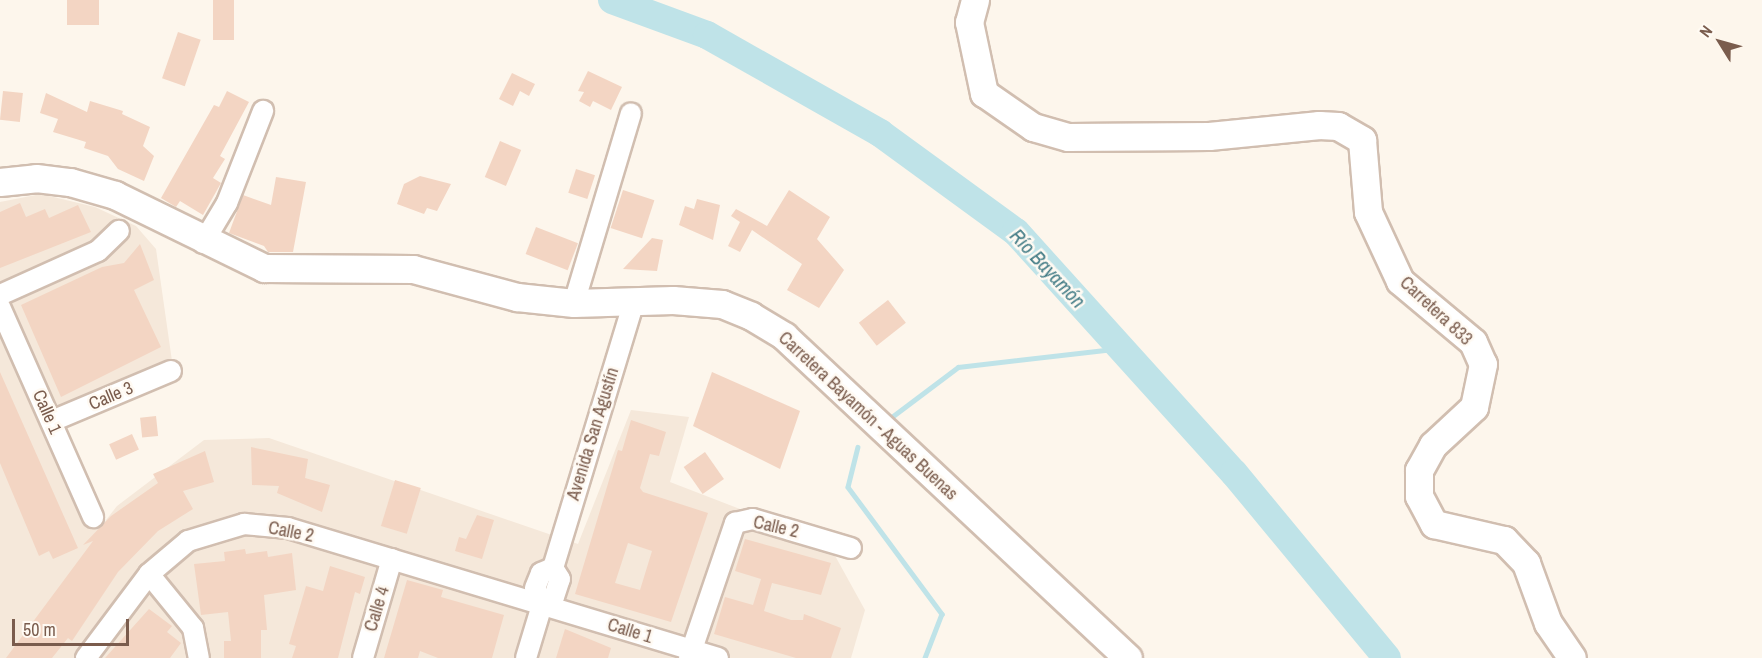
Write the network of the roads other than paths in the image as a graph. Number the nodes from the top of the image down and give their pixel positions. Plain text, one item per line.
1 (975, 0) edge
2 (263, 111) dead end
3 (631, 114) dead end
4 (0, 182) edge
5 (118, 231) dead end
6 (203, 243) junction
7 (0, 295) edge
8 (634, 301) junction
9 (574, 303) junction
10 (0, 307) edge
11 (171, 371) dead end
12 (52, 421) junction
13 (93, 517) dead end
14 (851, 548) dead end
15 (392, 559) junction
16 (149, 574) junction
17 (542, 605) junction
18 (690, 654) edge
19 (86, 658) edge
20 (199, 658) edge
21 (363, 658) edge
22 (526, 658) edge
23 (718, 658) edge
24 (1128, 658) edge
25 (1572, 658) edge

1 - 25 street, Carretera 833
2 - 6 street
3 - 9 street
4 - 6 street, Carretera Bayamón - Aguas Buenas
5 - 7 street
6 - 9 street, Carretera Bayamón - Aguas Buenas
8 - 9 street, Carretera Bayamón - Aguas Buenas
8 - 17 street, Avenida San Agustín
8 - 24 street, Carretera Bayamón - Aguas Buenas
10 - 12 street, Calle 1
11 - 12 street, Calle 3
12 - 13 street, Calle 1
14 - 18 street, Calle 2
15 - 16 street, Calle 2
15 - 17 street, Calle 2
15 - 21 street, Calle 4
16 - 19 street, Calle 2
16 - 20 street
17 - 18 street, Calle 1
17 - 22 street, Avenida San Agustín
18 - 23 street, Calle 1

